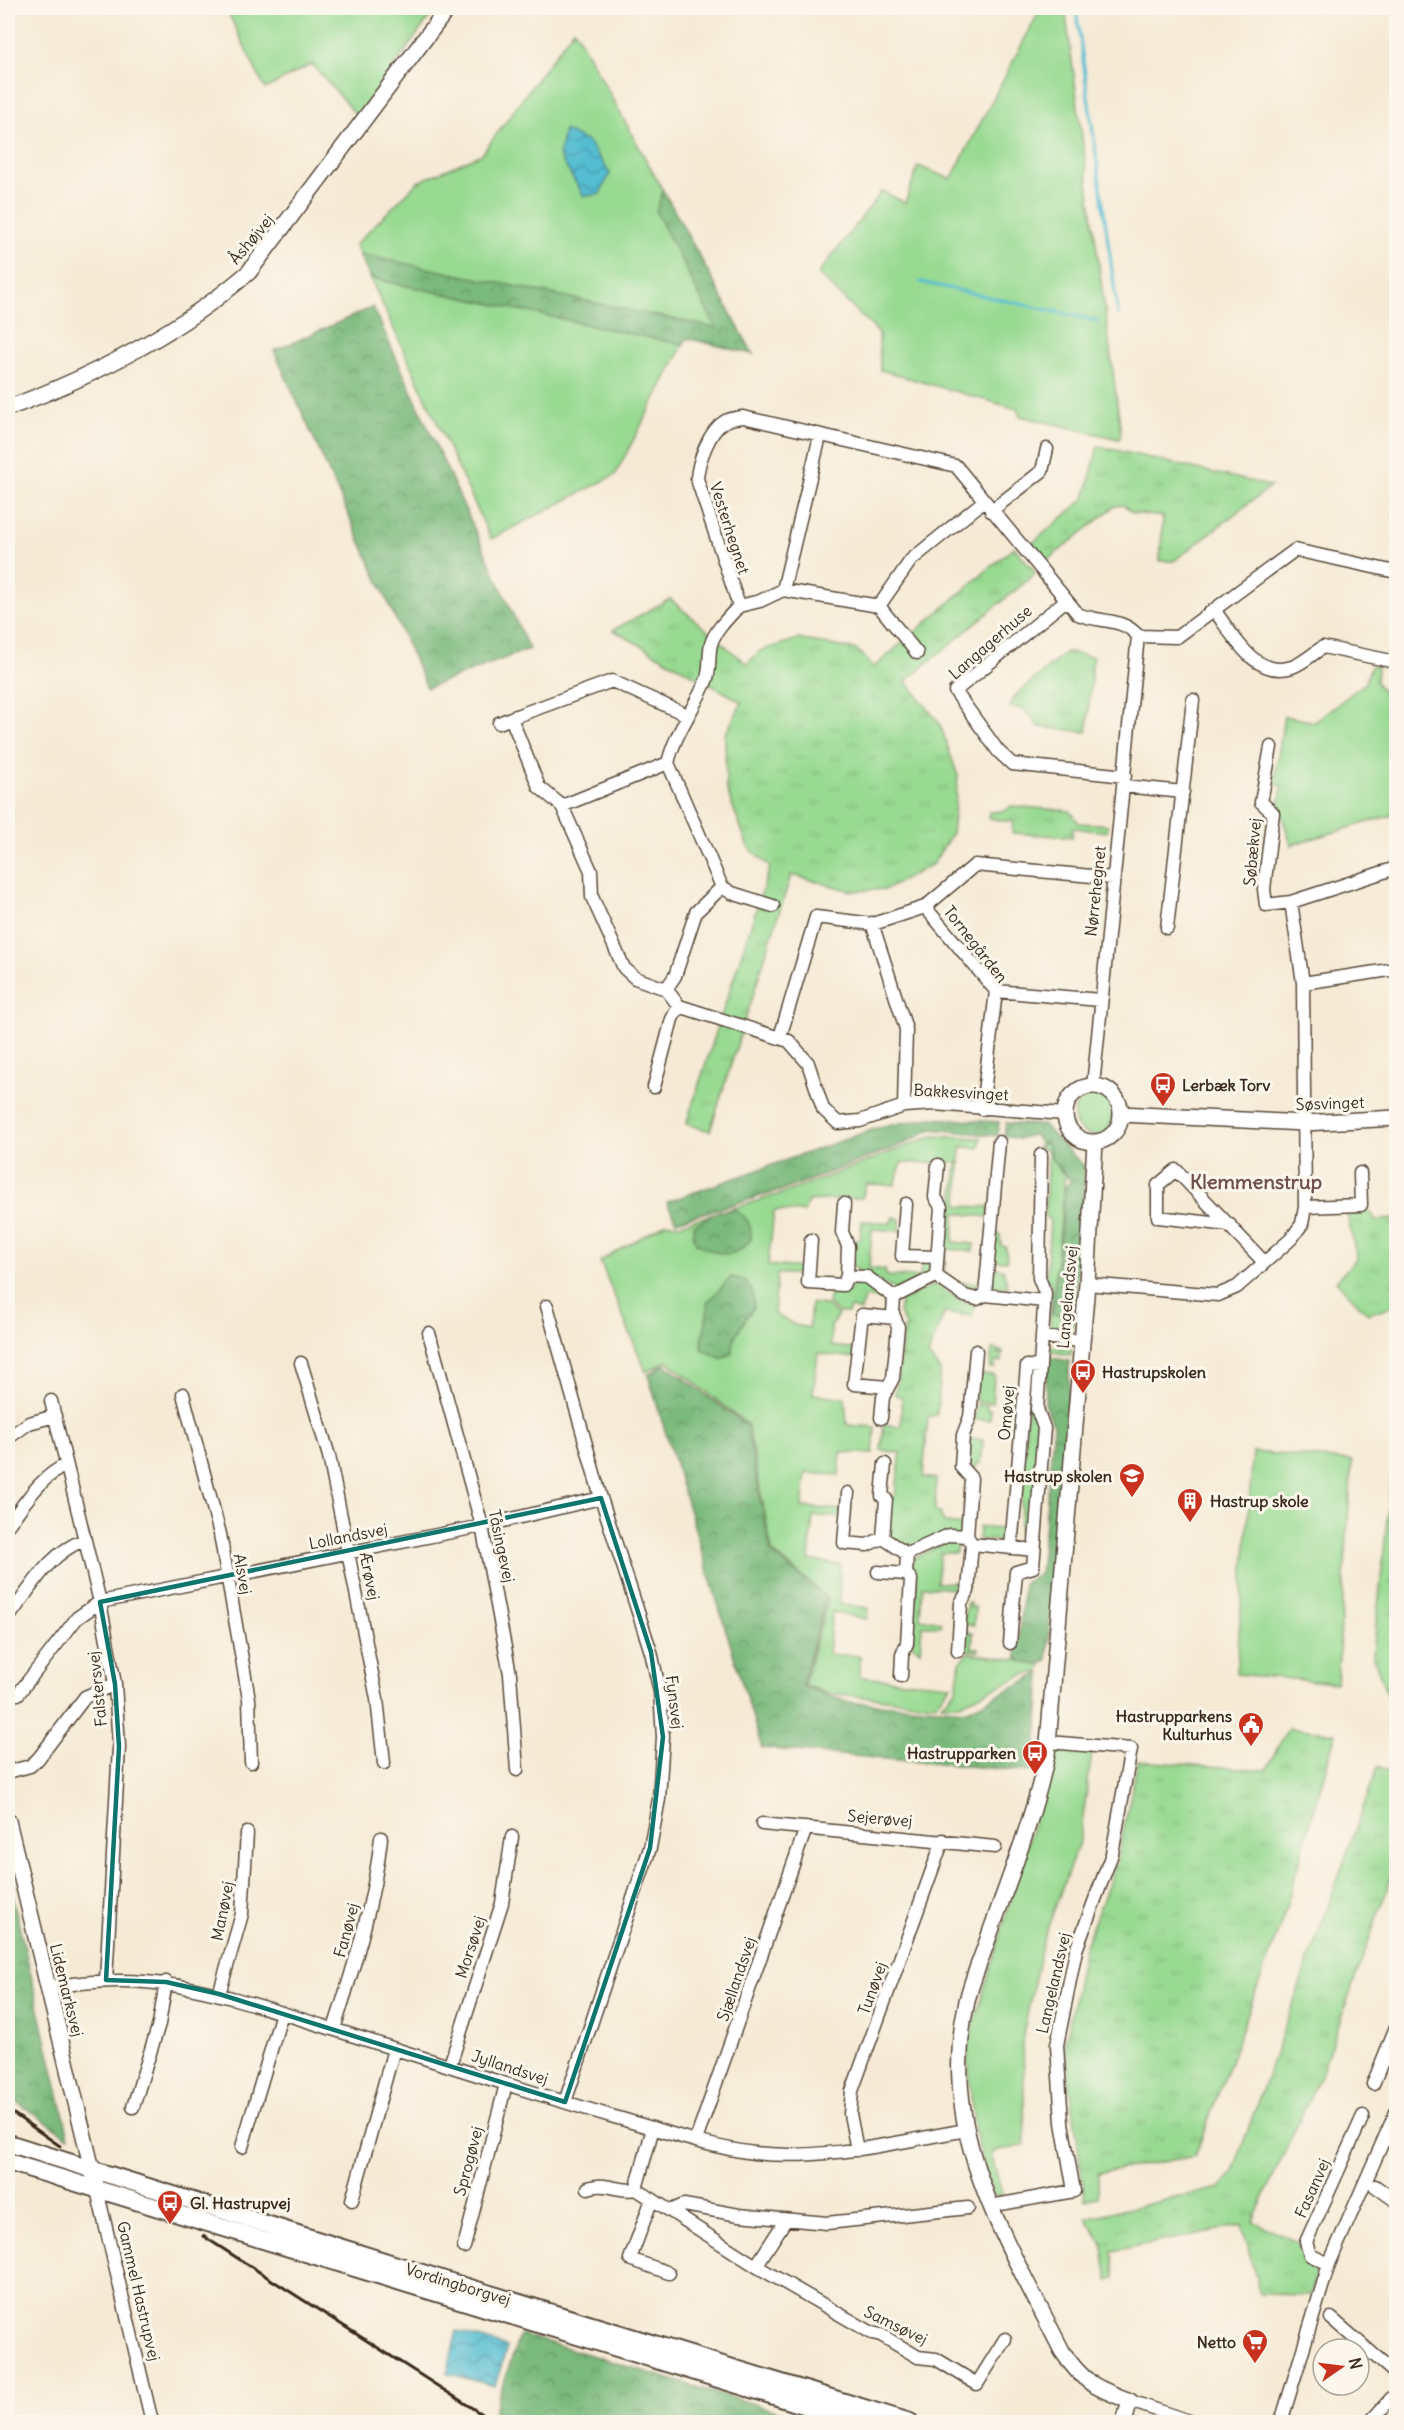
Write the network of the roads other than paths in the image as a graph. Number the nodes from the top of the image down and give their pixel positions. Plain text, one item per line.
1 (448, 8) edge
2 (8, 408) edge
3 (820, 436) junction
4 (1047, 448) dead end
5 (988, 506) junction
6 (1396, 572) edge
7 (783, 590) junction
8 (1065, 601) junction
9 (739, 606) junction
10 (879, 606) junction
11 (1215, 611) junction
12 (1138, 636) junction
13 (917, 653) dead end
14 (1396, 662) edge
15 (1193, 700) dead end
16 (687, 715) junction
17 (511, 718) junction
18 (499, 723) dead end
19 (1271, 747) dead end
20 (669, 763) junction
21 (1124, 781) junction
22 (1183, 792) junction
23 (562, 806) junction
24 (1396, 868) edge
25 (1113, 878) junction
26 (722, 886) junction
27 (1291, 902) junction
28 (773, 906) dead end
29 (926, 907) junction
30 (872, 923) junction
31 (1167, 928) dead end
32 (1396, 969) edge
33 (1303, 983) junction
34 (666, 989) junction
35 (996, 992) junction
36 (1100, 1000) junction
37 (679, 1006) junction
38 (780, 1037) junction
39 (1093, 1086) junction
40 (654, 1087) dead end
41 (904, 1106) junction
42 (982, 1109) junction
43 (1065, 1114) junction
44 (1121, 1114) junction
45 (1396, 1118) edge
46 (1304, 1123) junction
47 (999, 1142) dead end
48 (1095, 1142) junction
49 (1041, 1155) dead end
50 (938, 1166) dead end
51 (1360, 1173) dead end
52 (844, 1204) dead end
53 (906, 1204) dead end
54 (1305, 1207) junction
55 (1230, 1225) junction
56 (811, 1240) dead end
57 (937, 1257) junction
58 (1264, 1262) junction
59 (847, 1276) junction
60 (936, 1276) junction
61 (1087, 1284) junction
62 (985, 1295) junction
63 (894, 1297) junction
64 (1044, 1300) junction
65 (547, 1306) dead end
66 (895, 1318) junction
67 (429, 1334) dead end
68 (1042, 1337) junction
69 (1081, 1341) junction
70 (976, 1351) dead end
71 (301, 1362) dead end
72 (1040, 1366) junction
73 (888, 1387) junction
74 (183, 1394) dead end
75 (51, 1401) dead end
76 (54, 1416) junction
77 (882, 1418) dead end
78 (8, 1438) edge
79 (885, 1464) dead end
80 (66, 1465) junction
81 (848, 1493) dead end
82 (601, 1498) junction
83 (8, 1525) edge
84 (482, 1526) junction
85 (883, 1538) junction
86 (84, 1540) junction
87 (970, 1540) junction
88 (1011, 1547) junction
89 (1034, 1550) junction
90 (349, 1553) junction
91 (907, 1554) junction
92 (878, 1572) dead end
93 (906, 1574) junction
94 (227, 1575) junction
95 (100, 1602) junction
96 (8, 1618) edge
97 (1010, 1643) dead end
98 (958, 1651) dead end
99 (901, 1676) dead end
100 (115, 1684) junction
101 (18, 1694) dead end
102 (1049, 1742) junction
103 (251, 1762) dead end
104 (384, 1763) dead end
105 (517, 1770) dead end
106 (8, 1772) edge
107 (8, 1821) edge
108 (762, 1824) dead end
109 (806, 1828) junction
110 (247, 1833) dead end
111 (512, 1837) dead end
112 (381, 1838) dead end
113 (943, 1840) junction
114 (995, 1847) dead end
115 (106, 1980) junction
116 (166, 1982) junction
117 (48, 1989) junction
118 (219, 1994) junction
119 (282, 2013) junction
120 (1396, 2027) edge
121 (334, 2030) junction
122 (394, 2049) junction
123 (450, 2065) junction
124 (506, 2084) junction
125 (1373, 2084) dead end
126 (565, 2102) junction
127 (133, 2107) dead end
128 (1396, 2112) edge
129 (1363, 2116) dead end
130 (653, 2128) junction
131 (966, 2130) junction
132 (696, 2140) junction
133 (1391, 2140) edge
134 (8, 2143) edge
135 (242, 2147) dead end
136 (856, 2150) junction
137 (8, 2162) edge
138 (91, 2169) junction
139 (1375, 2186) dead end
140 (588, 2188) dead end
141 (636, 2188) junction
142 (97, 2190) junction
143 (652, 2199) junction
144 (352, 2200) dead end
145 (1396, 2201) edge
146 (990, 2206) junction
147 (968, 2208) dead end
148 (670, 2211) junction
149 (785, 2221) junction
150 (464, 2247) dead end
151 (1329, 2264) junction
152 (756, 2266) junction
153 (669, 2273) dead end
154 (1331, 2318) dead end
155 (1005, 2339) dead end
156 (1396, 2374) edge
157 (1396, 2393) edge
158 (1137, 2403) junction
159 (152, 2422) edge
160 (859, 2422) edge
161 (910, 2422) edge
162 (1124, 2422) edge
163 (1159, 2422) edge
164 (1192, 2422) edge
165 (1281, 2422) edge
166 (1370, 2422) edge

1 - 2 street, Åshøjvej
3 - 5 street, Vesterhegnet
3 - 7 street
3 - 9 street, Vesterhegnet
4 - 5 street
5 - 8 street, Vesterhegnet
5 - 10 street
6 - 11 street
7 - 9 street
7 - 10 street
8 - 12 street, Vesterhegnet
8 - 21 street, Langagerhuse
9 - 16 street
10 - 13 street
11 - 12 street
11 - 14 street
12 - 21 street, Nørrehegnet
15 - 22 street
16 - 17 street
16 - 20 street
17 - 18 street
17 - 23 street
19 - 27 street, Søbækvej
20 - 23 street
20 - 26 street
21 - 22 street
21 - 25 street, Nørrehegnet
22 - 31 street
23 - 34 street
24 - 27 street, Søbækvej
25 - 29 street, Tornegården
25 - 36 street, Nørrehegnet
26 - 28 street
26 - 34 street
27 - 33 street
29 - 30 street, Tornegården
29 - 35 street, Tornegården
30 - 38 street, Tornegården
30 - 41 street
32 - 33 street
33 - 46 street
34 - 37 street
35 - 36 street
35 - 42 street, Tornegården
36 - 39 street, Nørrehegnet
37 - 38 street, Bakkesvinget
37 - 40 street
38 - 41 street, Bakkesvinget
39 - 43 street
39 - 44 street
41 - 42 street, Bakkesvinget
42 - 43 street, Bakkesvinget
43 - 48 street
44 - 46 street, Søsvinget
44 - 48 street
45 - 46 street, Søsvinget
46 - 54 street
47 - 62 street
48 - 61 street, Langelandsvej
49 - 64 street, Omøvej
50 - 57 street
51 - 54 street
52 - 59 street
53 - 57 street
54 - 58 street
55 - 55 street
55 - 58 street
56 - 59 street
57 - 60 street
58 - 61 street
59 - 63 street
60 - 62 street
60 - 63 street
61 - 69 street, Langelandsvej
62 - 64 street
63 - 66 street
64 - 68 street, Omøvej
65 - 82 street, Fynsvej
66 - 73 street
66 - 73 street
67 - 84 street, Tåsingevej
68 - 69 street
68 - 72 street, Omøvej
69 - 102 street, Langelandsvej
70 - 87 street
71 - 90 street, Ærøvej
72 - 88 street, Omøvej
72 - 89 street, Omøvej
73 - 77 street
74 - 94 street, Alsvej
75 - 76 street, Falstersvej
76 - 78 street
76 - 80 street, Falstersvej
79 - 85 street
80 - 83 street
80 - 86 street, Falstersvej
81 - 85 street
82 - 84 street, Lollandsvej
82 - 126 street, Fynsvej
84 - 90 street, Lollandsvej
84 - 105 street, Tåsingevej
85 - 91 street
86 - 95 street, Falstersvej
86 - 96 street
87 - 88 street
87 - 91 street
87 - 98 street
88 - 89 street
89 - 97 street, Omøvej
90 - 94 street, Lollandsvej
90 - 104 street, Ærøvej
91 - 93 street
92 - 93 street
93 - 99 street
94 - 95 street, Lollandsvej
94 - 103 street, Alsvej
95 - 100 street, Falstersvej
95 - 101 street
100 - 106 street
100 - 115 street, Falstersvej
102 - 131 street, Langelandsvej
102 - 146 street, Langelandsvej
107 - 117 street, Lidemarksvej
108 - 109 street, Sejerøvej
109 - 113 street, Sejerøvej
109 - 132 street, Sjællandsvej
110 - 118 street, Manøvej
111 - 123 street, Morsøvej
112 - 121 street, Fanøvej
113 - 114 street, Sejerøvej
113 - 136 street, Tunøvej
115 - 116 street, Jyllandsvej
115 - 117 street, Jyllandsvej
116 - 118 street, Jyllandsvej
116 - 127 street
117 - 138 street, Lidemarksvej
118 - 119 street, Jyllandsvej
119 - 121 street, Jyllandsvej
119 - 135 street
120 - 125 street
121 - 122 street, Jyllandsvej
122 - 123 street, Jyllandsvej
122 - 144 street
123 - 124 street, Jyllandsvej
124 - 126 street, Jyllandsvej
124 - 150 street, Sprogøvej
126 - 130 street, Jyllandsvej
128 - 133 street
129 - 151 street, Fasanvej
130 - 132 street, Jyllandsvej
130 - 141 street
131 - 136 street, Jyllandsvej
131 - 146 street, Langelandsvej
132 - 136 street, Jyllandsvej
133 - 151 street
134 - 138 main road, Vordingborgvej
137 - 142 main road, Vordingborgvej
138 - 142 street, Gammel Hastrupvej
138 - 161 main road, Vordingborgvej
139 - 145 street
140 - 141 street, Samsøvej
141 - 143 street, Samsøvej
142 - 159 street, Gammel Hastrupvej
142 - 160 main road, Vordingborgvej
143 - 148 street, Samsøvej
143 - 153 street
146 - 158 street, Langelandsvej
147 - 149 street
148 - 149 street
148 - 152 street, Samsøvej
149 - 152 street
151 - 165 street
152 - 155 street, Samsøvej
154 - 156 street
157 - 166 street
158 - 162 street
158 - 163 street
158 - 164 street

